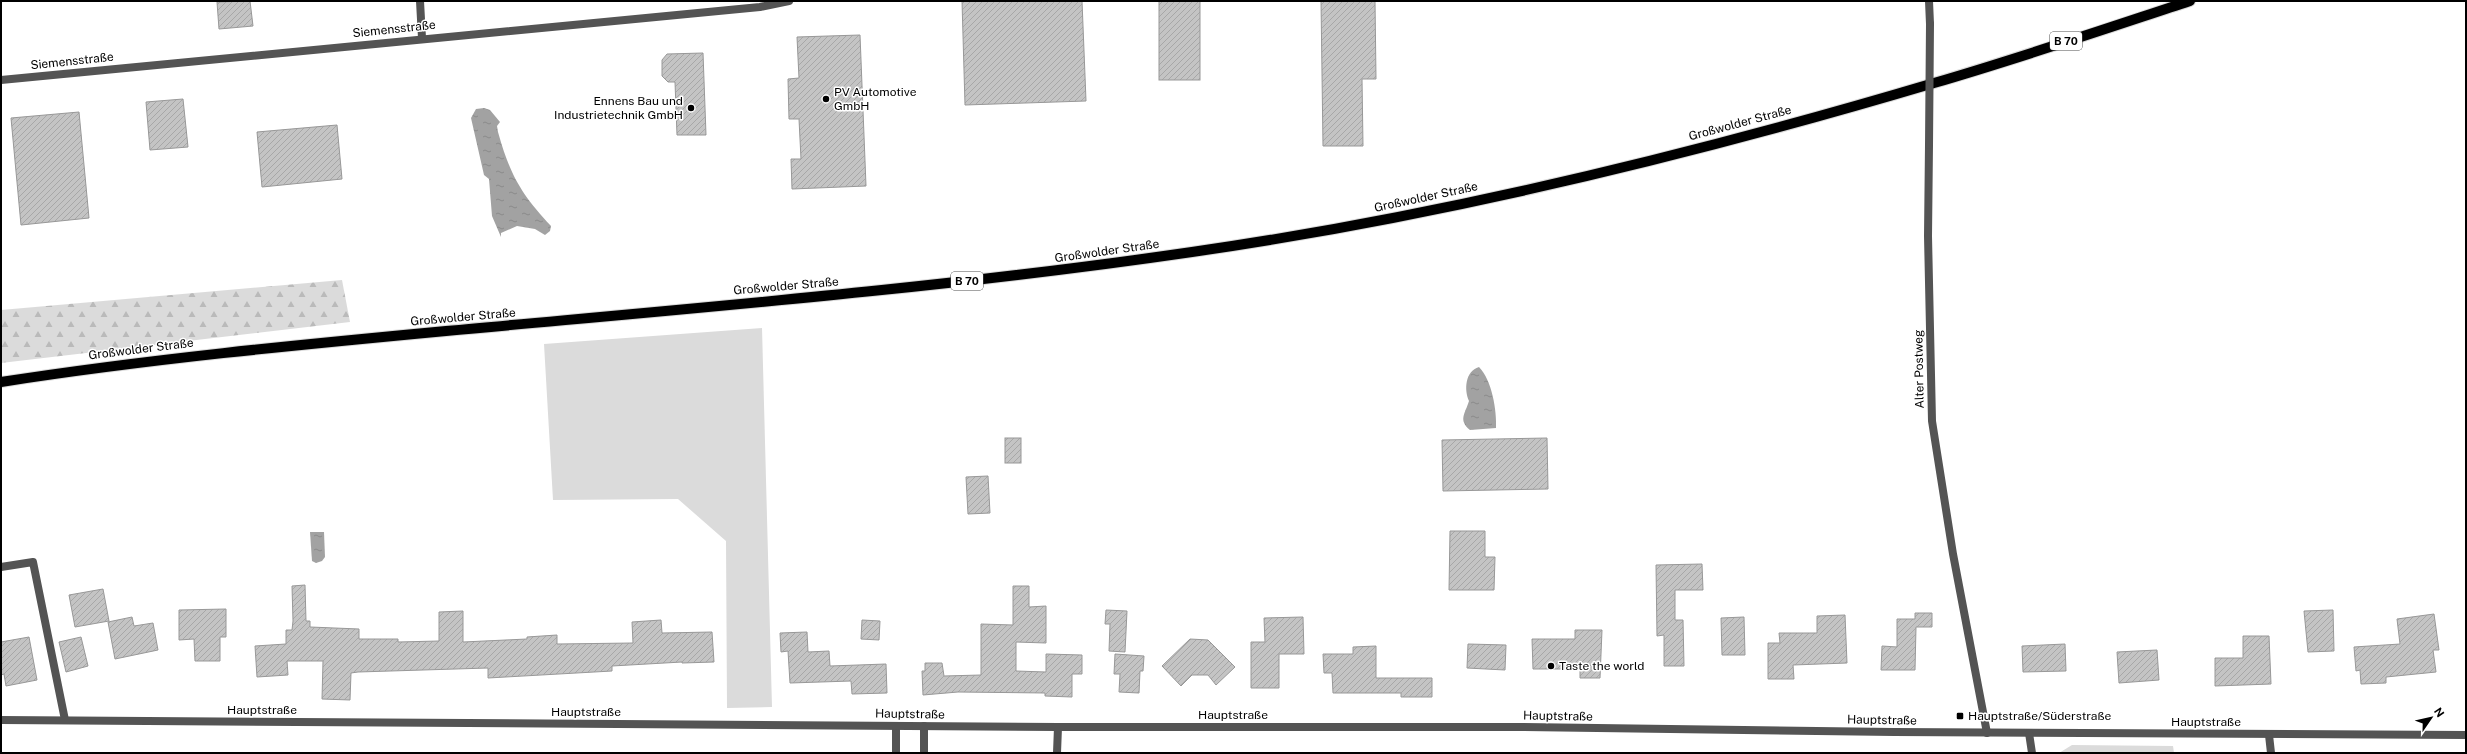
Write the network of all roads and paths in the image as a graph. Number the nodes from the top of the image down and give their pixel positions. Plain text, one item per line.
1 (420, 1) edge
2 (789, 1) edge
3 (1929, 1) edge
4 (2190, 1) edge
5 (422, 38) junction
6 (1, 80) edge
7 (1, 382) edge
8 (1, 567) edge
9 (1, 720) edge
10 (65, 720) junction
11 (896, 726) junction
12 (924, 726) junction
13 (1058, 727) junction
14 (1988, 733) junction
15 (2029, 734) junction
16 (2269, 734) junction
17 (2466, 735) edge
18 (896, 753) edge
19 (924, 753) edge
20 (1057, 753) edge
21 (2032, 753) edge
22 (2271, 753) edge

1 - 5 street
2 - 5 street, Siemensstraße
3 - 14 street, Alter Postweg, bridge
4 - 7 main road, Großwolder Straße / B 70
5 - 6 street, Siemensstraße
8 - 10 street
9 - 10 street, Hauptstraße
10 - 11 street, Hauptstraße
11 - 12 street, Hauptstraße
11 - 18 street
12 - 13 street, Hauptstraße
12 - 19 street
13 - 14 street, Hauptstraße
13 - 20 street
14 - 15 street, Hauptstraße
15 - 16 street, Hauptstraße
15 - 21 street
16 - 17 street, Hauptstraße
16 - 22 street

